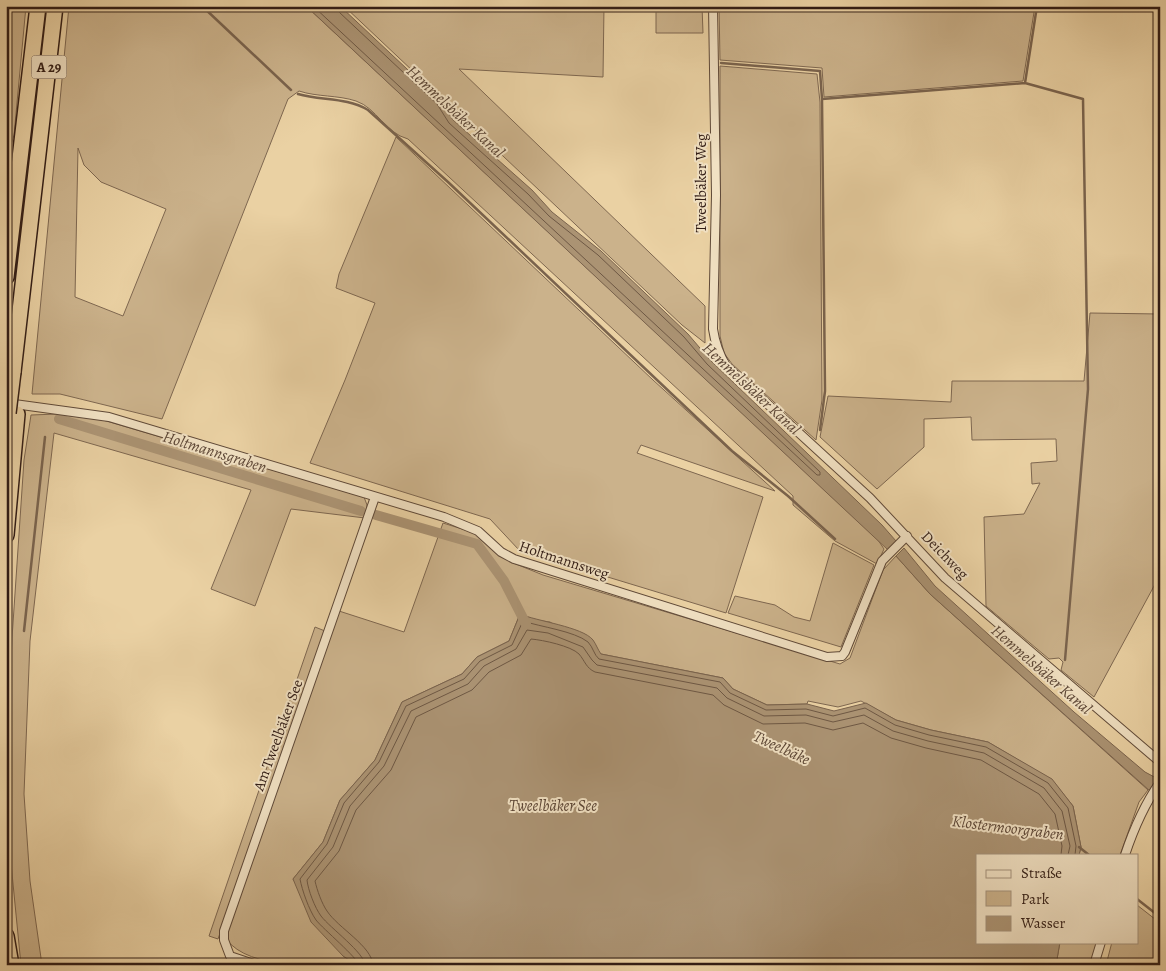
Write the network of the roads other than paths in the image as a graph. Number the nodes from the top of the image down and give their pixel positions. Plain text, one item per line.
1 (38, 6) edge
2 (55, 6) edge
3 (713, 6) edge
4 (6, 278) edge
5 (721, 358) joint
6 (9, 414) edge
7 (376, 497) junction
8 (6, 535) edge
9 (908, 536) junction
10 (1160, 762) edge
11 (1160, 782) edge
12 (1126, 854) edge
13 (6, 936) edge
14 (1100, 944) edge
15 (11, 965) edge
16 (257, 965) edge
17 (1094, 965) edge

1 - 4 highway, A 29
2 - 6 highway, A 29, bridge
3 - 5 street, Tweelbäker Weg
5 - 9 street, Deichweg
6 - 7 street, Holtmannsweg
6 - 8 highway
7 - 9 street, Holtmannsweg
7 - 16 street, Am Tweelbäker See
9 - 10 street, Deichweg
11 - 12 street
13 - 15 highway
14 - 17 street

